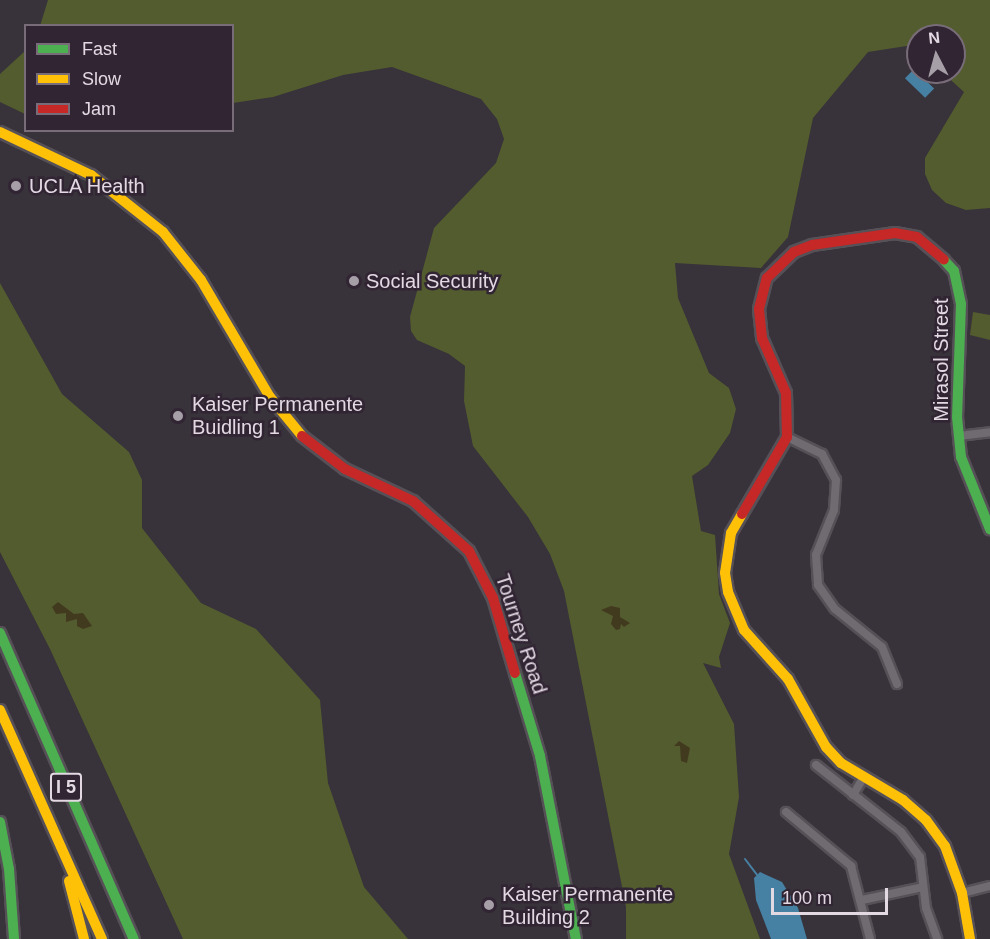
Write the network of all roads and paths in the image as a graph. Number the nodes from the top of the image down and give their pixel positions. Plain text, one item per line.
1 (0, 132) edge
2 (990, 432) edge
3 (959, 436) junction
4 (787, 437) junction
5 (990, 529) edge
6 (0, 633) edge
7 (897, 684) dead end
8 (0, 710) edge
9 (816, 765) dead end
10 (864, 777) junction
11 (853, 795) junction
12 (786, 812) dead end
13 (0, 822) edge
14 (65, 861) junction
15 (923, 886) junction
16 (990, 886) edge
17 (962, 893) junction
18 (862, 900) junction
19 (14, 939) edge
20 (84, 939) edge
21 (102, 939) edge
22 (134, 939) edge
23 (576, 939) edge
24 (870, 939) edge
25 (937, 939) edge
26 (970, 939) edge

1 - 23 main road, Tourney Road
2 - 3 street
3 - 4 main road, Mirasol Street
3 - 5 main road, Mirasol Street
4 - 7 street
4 - 10 main road
6 - 22 main road, I 5
8 - 14 main road, I 5
9 - 11 street
10 - 11 street
10 - 17 main road
11 - 15 street
12 - 18 street
13 - 19 main road
14 - 20 main road
14 - 21 main road, I 5
15 - 18 street
15 - 25 street
16 - 17 street
17 - 26 main road
18 - 24 street

